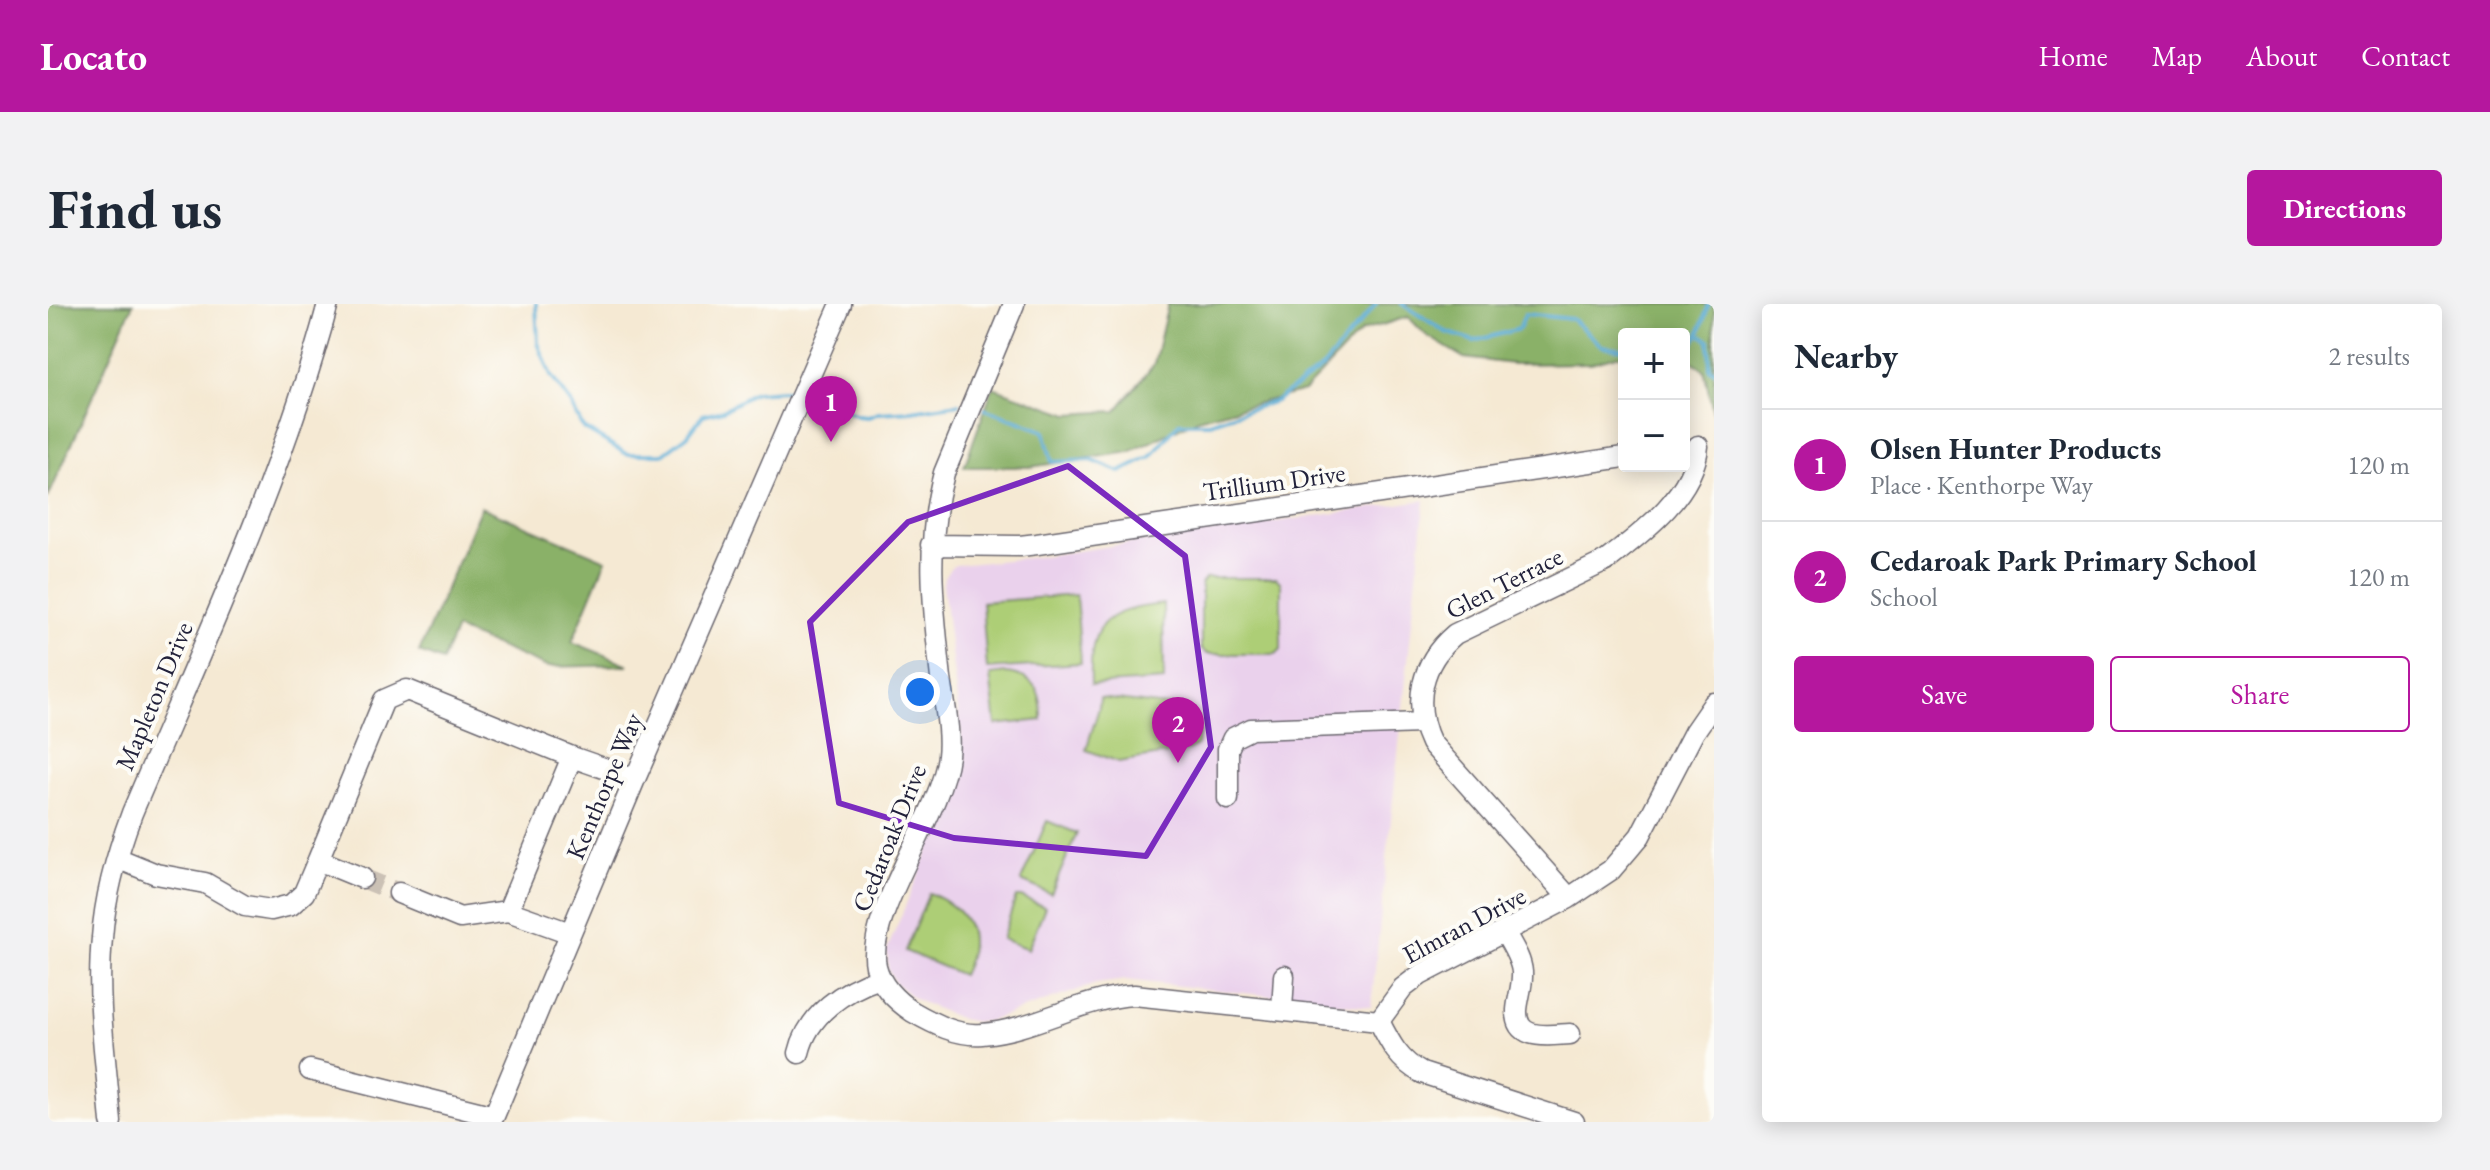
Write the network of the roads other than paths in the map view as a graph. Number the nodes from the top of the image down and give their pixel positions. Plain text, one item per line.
1 (328, 304) edge
2 (841, 304) edge
3 (1014, 304) edge
4 (1699, 446) edge
5 (1618, 458) edge
6 (931, 545) junction
7 (1714, 703) edge
8 (1421, 723) junction
9 (572, 757) junction
10 (635, 779) junction
11 (1228, 799) dead end
12 (117, 858) junction
13 (318, 860) junction
14 (362, 878) tunnel mouth
15 (399, 893) tunnel mouth
16 (1569, 898) junction
17 (508, 911) junction
18 (1504, 931) junction
19 (570, 933) junction
20 (1284, 976) dead end
21 (880, 978) junction
22 (1282, 1010) junction
23 (1379, 1021) junction
24 (1570, 1034) dead end
25 (799, 1053) dead end
26 (310, 1070) dead end
27 (111, 1122) edge
28 (1574, 1122) edge

1 - 12 street, Mapleton Drive
2 - 10 street, Kenthorpe Way
3 - 6 street, Cedaroak Drive
4 - 8 street, Glen Terrace
5 - 6 street, Trillium Drive
6 - 21 street, Cedaroak Drive
7 - 16 street, Elmran Drive
8 - 11 street
8 - 16 street
9 - 10 street
9 - 13 street
9 - 17 street
10 - 19 street, Kenthorpe Way
12 - 13 street
12 - 27 street, Mapleton Drive
13 - 14 street
15 - 17 street
16 - 18 street, Elmran Drive
17 - 19 street
18 - 23 street, Elmran Drive
18 - 24 street
19 - 26 street, Kenthorpe Way
20 - 22 street
21 - 22 street
21 - 25 street
22 - 23 street
23 - 28 street

